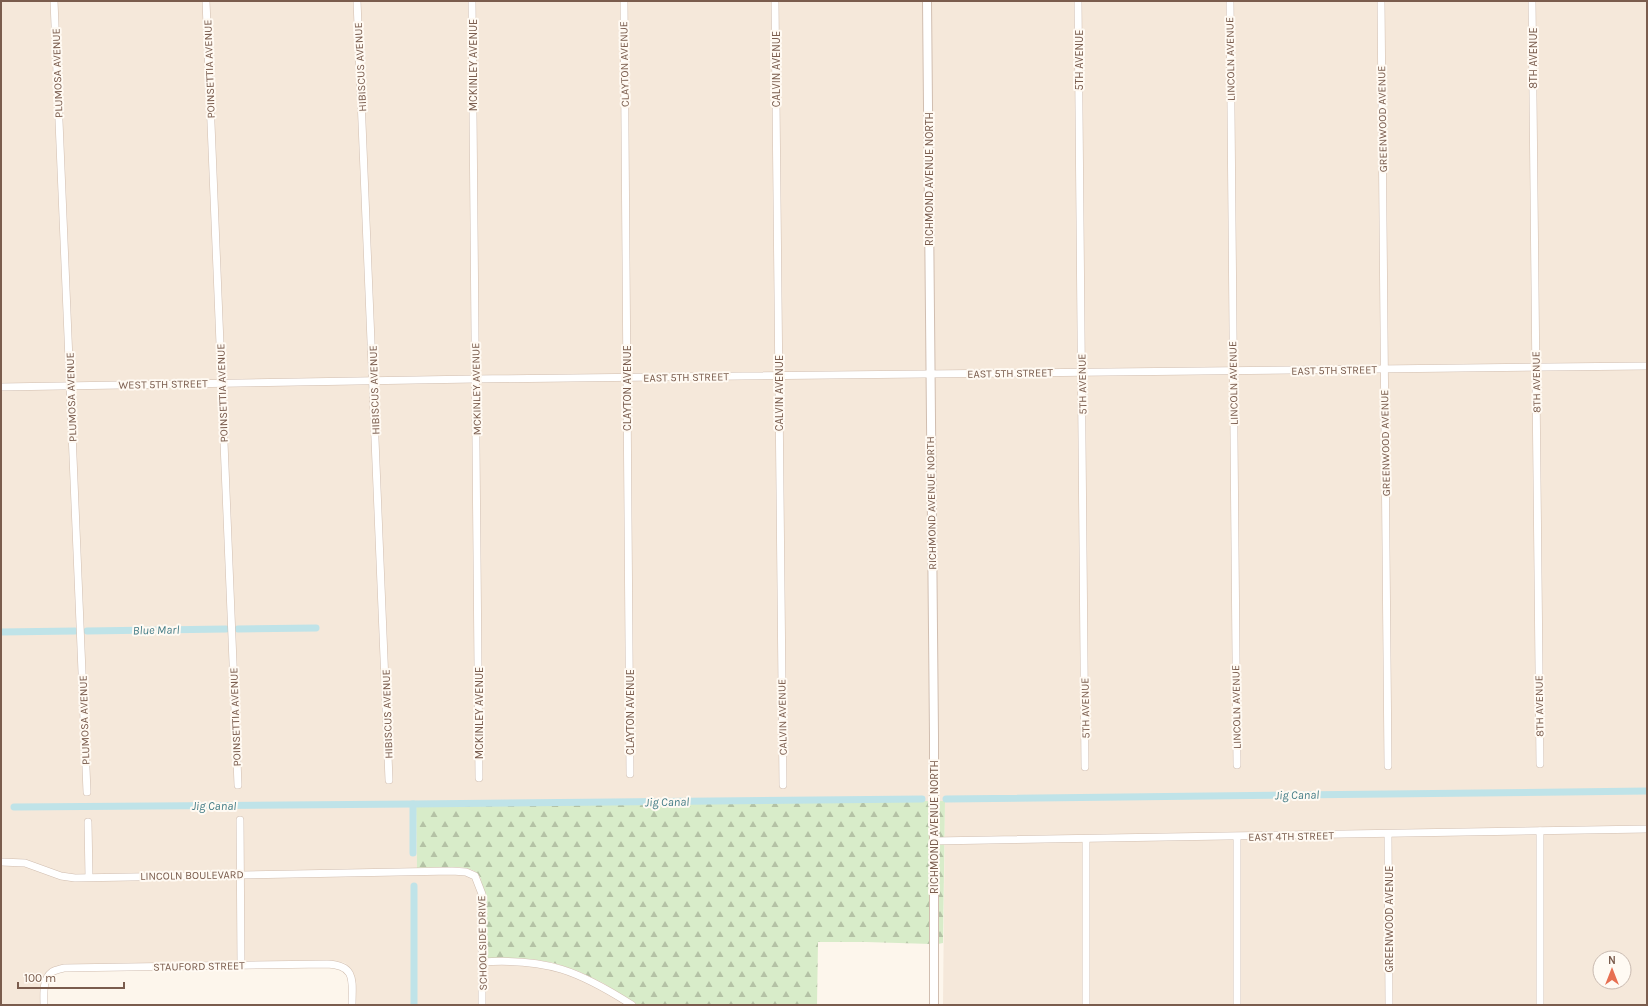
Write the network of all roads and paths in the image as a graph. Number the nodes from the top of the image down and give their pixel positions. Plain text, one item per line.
1 (54, 1) edge
2 (206, 1) edge
3 (357, 1) edge
4 (472, 1) edge
5 (624, 1) edge
6 (775, 1) edge
7 (927, 1) edge
8 (1078, 1) edge
9 (1230, 1) edge
10 (1381, 1) edge
11 (1532, 1) edge
12 (1647, 366) edge
13 (1535, 368) junction
14 (1384, 369) junction
15 (1233, 371) junction
16 (1081, 372) junction
17 (930, 375) junction
18 (779, 376) junction
19 (627, 378) junction
20 (476, 380) junction
21 (374, 381) junction
22 (222, 383) junction
23 (70, 386) junction
24 (1, 387) edge
25 (1540, 764) dead end
26 (1237, 765) dead end
27 (1388, 766) dead end
28 (1085, 767) dead end
29 (630, 774) dead end
30 (479, 778) dead end
31 (389, 780) dead end
32 (238, 785) dead end
33 (783, 785) dead end
34 (88, 792) dead end
35 (240, 820) dead end
36 (88, 822) dead end
37 (1647, 829) edge
38 (1540, 831) junction
39 (1388, 834) junction
40 (1237, 837) junction
41 (1086, 839) junction
42 (934, 841) junction
43 (1, 862) edge
44 (386, 872) joint
45 (240, 875) junction
46 (88, 877) junction
47 (482, 962) junction
48 (241, 965) junction
49 (44, 1005) edge
50 (352, 1005) edge
51 (482, 1005) edge
52 (632, 1005) edge
53 (934, 1005) edge
54 (1086, 1005) edge
55 (1237, 1005) edge
56 (1389, 1005) edge
57 (1540, 1005) edge

1 - 23 street, PLUMOSA AVENUE
2 - 22 street, POINSETTIA AVENUE
3 - 21 street, HIBISCUS AVENUE
4 - 20 street, MCKINLEY AVENUE
5 - 19 street, CLAYTON AVENUE
6 - 18 street, CALVIN AVENUE
7 - 17 street, RICHMOND AVENUE NORTH
8 - 16 street, 5TH AVENUE
9 - 15 street, LINCOLN AVENUE
10 - 14 street, GREENWOOD AVENUE
11 - 13 street, 8TH AVENUE
12 - 13 street, EAST 5TH STREET
13 - 14 street, EAST 5TH STREET
13 - 25 street, 8TH AVENUE
14 - 15 street, EAST 5TH STREET
14 - 27 street, GREENWOOD AVENUE
15 - 16 street, EAST 5TH STREET
15 - 26 street, LINCOLN AVENUE
16 - 17 street, EAST 5TH STREET
16 - 28 street, 5TH AVENUE
17 - 18 street, EAST 5TH STREET
17 - 42 street, RICHMOND AVENUE NORTH
18 - 19 street, EAST 5TH STREET
18 - 33 street, CALVIN AVENUE
19 - 20 street, EAST 5TH STREET
19 - 29 street, CLAYTON AVENUE
20 - 21 street, EAST 5TH STREET
20 - 30 street, MCKINLEY AVENUE
21 - 22 street, WEST 5TH STREET
21 - 31 street, HIBISCUS AVENUE
22 - 23 street, WEST 5TH STREET
22 - 32 street, POINSETTIA AVENUE
23 - 24 street, WEST 5TH STREET
23 - 34 street, PLUMOSA AVENUE
35 - 45 street
36 - 46 street
37 - 38 street, EAST 4TH STREET
38 - 39 street, EAST 4TH STREET
38 - 57 street
39 - 40 street, EAST 4TH STREET
39 - 56 street, GREENWOOD AVENUE
40 - 41 street, EAST 4TH STREET
40 - 55 street
41 - 42 street, EAST 4TH STREET
41 - 54 street
42 - 53 street, RICHMOND AVENUE NORTH
43 - 46 street, LINCOLN BOULEVARD
44 - 45 street, LINCOLN BOULEVARD
44 - 47 street, SCHOOLSIDE DRIVE
45 - 46 street, LINCOLN BOULEVARD
45 - 48 street
47 - 51 street, SCHOOLSIDE DRIVE
47 - 52 street
48 - 49 street, STAUFORD STREET
48 - 50 street, STAUFORD STREET

